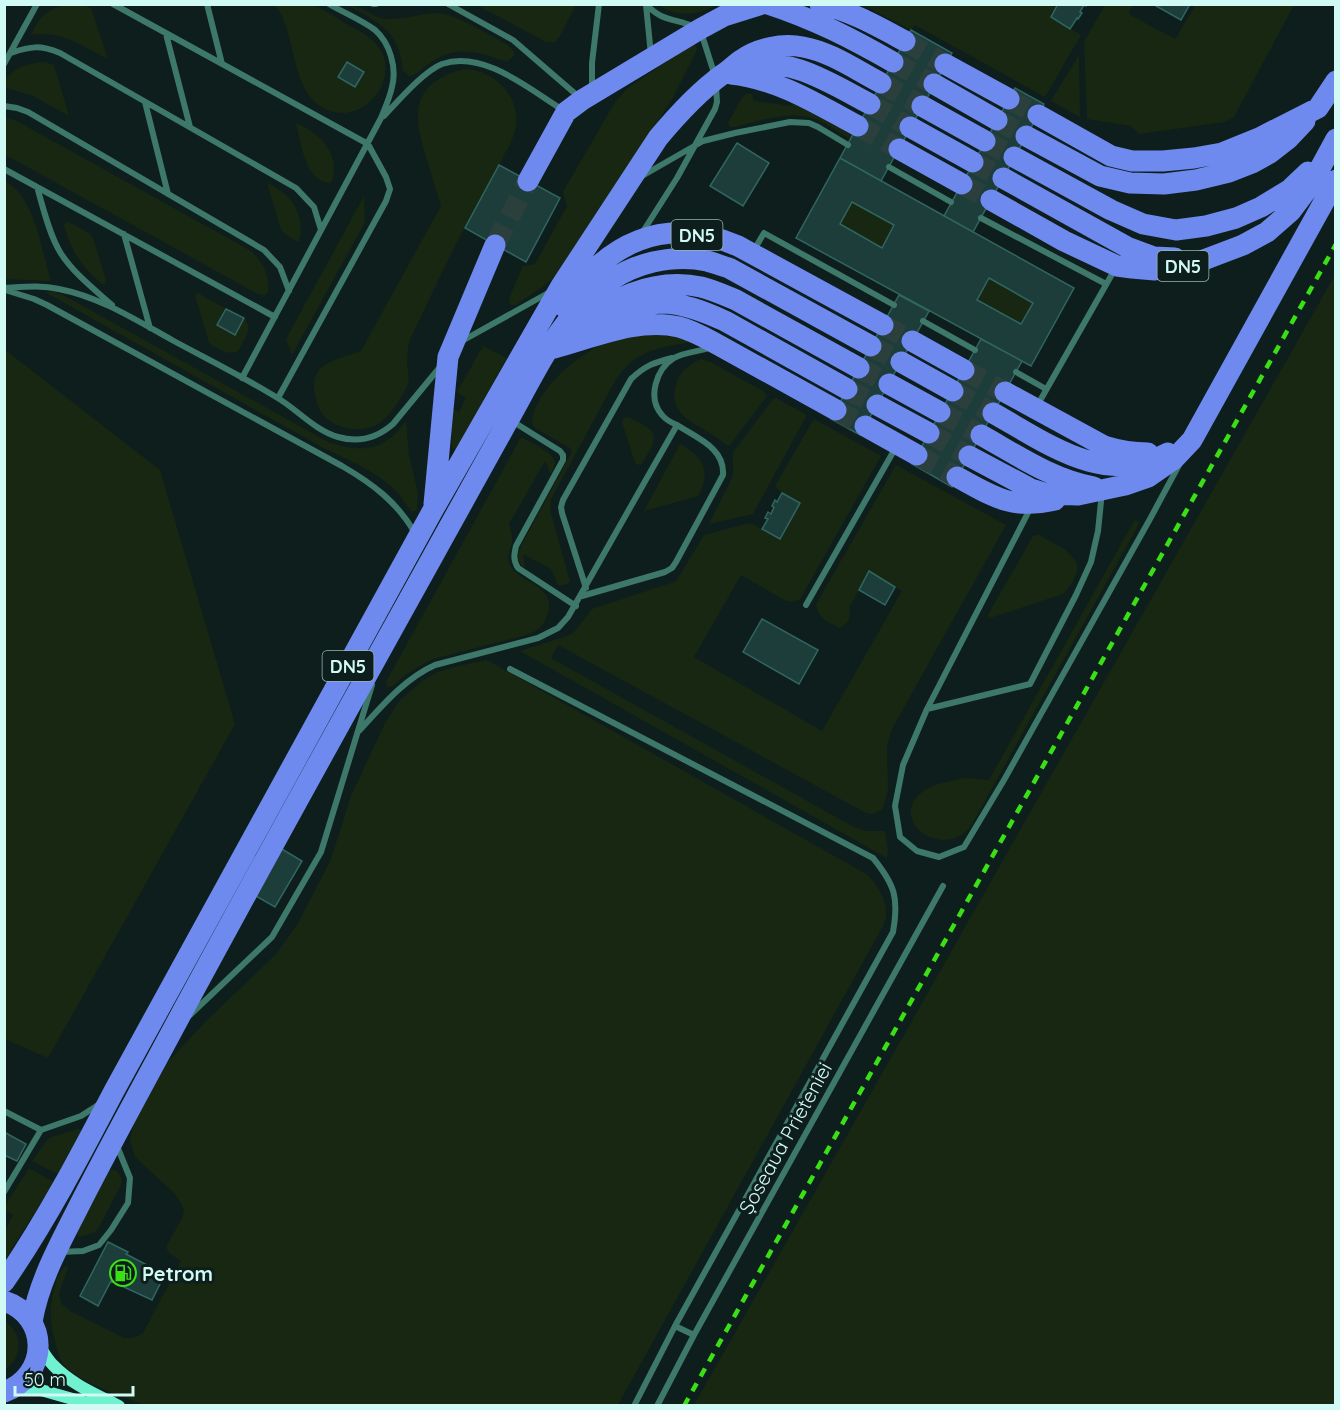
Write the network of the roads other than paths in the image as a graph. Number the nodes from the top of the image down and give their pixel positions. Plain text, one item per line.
1 (37, 4) edge
2 (113, 4) edge
3 (207, 4) edge
4 (329, 4) edge
5 (448, 4) edge
6 (599, 4) edge
7 (646, 4) edge
8 (762, 4) edge
9 (768, 4) edge
10 (820, 4) edge
11 (700, 29) junction
12 (166, 34) junction
13 (905, 41) tunnel mouth
14 (11, 53) junction
15 (652, 59) junction
16 (893, 62) tunnel mouth
17 (4, 64) edge
18 (222, 64) junction
19 (945, 64) tunnel mouth
20 (720, 76) junction
21 (1335, 81) edge
22 (881, 83) tunnel mouth
23 (934, 84) tunnel mouth
24 (1009, 99) tunnel mouth
25 (145, 102) junction
26 (580, 102) junction
27 (870, 104) tunnel mouth
28 (4, 106) edge
29 (922, 106) tunnel mouth
30 (1318, 108) junction
31 (1038, 115) tunnel mouth
32 (381, 118) junction
33 (997, 120) tunnel mouth
34 (858, 126) tunnel mouth
35 (190, 127) junction
36 (910, 127) tunnel mouth
37 (1026, 136) tunnel mouth
38 (985, 141) tunnel mouth
39 (368, 144) junction
40 (696, 145) junction
41 (848, 145) dead end
42 (1332, 146) edge
43 (1014, 157) tunnel mouth
44 (894, 158) joint
45 (973, 162) tunnel mouth
46 (4, 169) edge
47 (1003, 178) tunnel mouth
48 (1335, 180) edge
49 (528, 181) tunnel mouth
50 (962, 183) tunnel mouth
51 (37, 186) junction
52 (626, 186) junction
53 (168, 194) junction
54 (951, 202) dead end
55 (986, 209) joint
56 (321, 231) junction
57 (124, 234) junction
58 (637, 240) junction
59 (495, 245) tunnel mouth
60 (752, 253) junction
61 (1217, 254) junction
62 (1117, 266) junction
63 (1106, 284) junction
64 (561, 286) junction
65 (4, 289) edge
66 (289, 291) junction
67 (894, 305) dead end
68 (117, 309) junction
69 (275, 317) junction
70 (923, 321) dead end
71 (883, 325) tunnel mouth
72 (150, 328) junction
73 (912, 341) tunnel mouth
74 (719, 345) junction
75 (871, 346) tunnel mouth
76 (548, 350) junction
77 (975, 350) dead end
78 (450, 351) junction
79 (675, 358) junction
80 (901, 362) tunnel mouth
81 (859, 368) tunnel mouth
82 (964, 370) tunnel mouth
83 (1016, 372) dead end
84 (242, 378) junction
85 (889, 384) tunnel mouth
86 (847, 388) tunnel mouth
87 (1046, 389) junction
88 (952, 391) tunnel mouth
89 (1005, 393) tunnel mouth
90 (278, 398) junction
91 (877, 405) tunnel mouth
92 (1035, 409) junction
93 (836, 410) tunnel mouth
94 (940, 412) tunnel mouth
95 (993, 413) tunnel mouth
96 (509, 419) junction
97 (677, 425) junction
98 (865, 426) tunnel mouth
99 (929, 433) tunnel mouth
100 (981, 435) tunnel mouth
101 (1192, 440) junction
102 (898, 444) junction
103 (917, 455) tunnel mouth
104 (969, 456) tunnel mouth
105 (957, 477) tunnel mouth
106 (1103, 489) junction
107 (1078, 495) junction
108 (1033, 504) junction
109 (433, 510) junction
110 (419, 539) junction
111 (586, 588) junction
112 (582, 596) junction
113 (806, 605) dead end
114 (576, 606) junction
115 (383, 647) junction
116 (510, 669) dead end
117 (927, 709) junction
118 (358, 731) junction
119 (943, 886) dead end
120 (171, 1034) junction
121 (114, 1091) junction
122 (4, 1111) edge
123 (41, 1130) junction
124 (114, 1139) junction
125 (4, 1192) edge
126 (56, 1252) junction
127 (4, 1282) edge
128 (4, 1301) edge
129 (32, 1322) junction
130 (675, 1326) junction
131 (694, 1335) junction
132 (39, 1345) junction
133 (9, 1390) edge
134 (97, 1406) edge
135 (119, 1406) edge
136 (634, 1406) edge
137 (657, 1406) edge

1 - 14 lane
2 - 12 lane
3 - 18 lane
4 - 32 lane
5 - 26 lane
6 - 26 lane
7 - 11 lane
7 - 15 lane
8 - 11 highway
9 - 16 highway
10 - 13 highway
11 - 15 highway
11 - 20 lane
12 - 18 lane
12 - 35 lane
14 - 17 lane
14 - 25 lane
15 - 26 highway
18 - 39 lane
19 - 24 highway
20 - 22 highway, DN5
20 - 27 highway, DN5
20 - 34 highway
20 - 40 lane
20 - 52 highway, DN5
21 - 30 highway
23 - 33 highway
25 - 35 lane
25 - 53 lane
26 - 32 lane
26 - 49 highway
28 - 53 lane
29 - 38 highway
30 - 31 highway
30 - 37 highway
32 - 39 lane
35 - 56 lane
36 - 45 highway
39 - 56 lane
39 - 90 lane
40 - 41 lane
40 - 52 lane
40 - 58 lane
42 - 43 highway, DN5
42 - 61 highway, DN5
44 - 50 highway
44 - 54 lane
46 - 51 lane
47 - 61 highway, DN5
48 - 101 highway
51 - 57 lane
51 - 68 lane
52 - 64 highway, DN5
53 - 66 lane
55 - 62 highway, DN5
55 - 63 lane
56 - 66 lane
57 - 69 lane
57 - 72 lane
58 - 60 highway, DN5
58 - 76 highway, DN5
59 - 78 highway, DN5
60 - 67 lane
60 - 71 highway, DN5
61 - 62 highway, DN5
62 - 63 lane
63 - 87 lane
64 - 78 lane
64 - 109 highway, DN5
65 - 68 lane
65 - 110 lane
66 - 69 lane
68 - 72 lane
69 - 84 lane
70 - 77 lane
72 - 84 lane
73 - 82 highway
74 - 76 highway
74 - 79 lane
74 - 93 highway
75 - 76 highway, DN5
76 - 81 highway, DN5
76 - 86 highway
76 - 96 highway, DN5
78 - 90 lane
78 - 109 highway, DN5
79 - 97 lane
79 - 111 lane
80 - 88 highway
83 - 87 lane
84 - 90 lane
85 - 94 highway
87 - 92 lane
89 - 92 highway
91 - 99 highway
92 - 101 highway
95 - 101 highway
96 - 114 lane
96 - 115 highway, DN5
97 - 111 lane
97 - 112 lane
98 - 102 highway
100 - 106 highway
101 - 106 highway
101 - 117 lane
102 - 103 highway
102 - 113 lane
104 - 107 highway
105 - 108 highway
106 - 107 highway
106 - 117 lane
107 - 108 highway
108 - 117 lane
109 - 110 highway, DN5
110 - 121 highway, DN5
111 - 112 lane
112 - 114 lane
114 - 118 lane
115 - 118 lane
115 - 120 highway, DN5
116 - 130 lane
118 - 120 lane
119 - 131 lane, Șoseaua Prieteniei
120 - 124 highway, DN5
121 - 123 lane
121 - 127 highway, DN5
122 - 123 lane
123 - 125 lane
124 - 126 highway, DN5
124 - 126 lane
126 - 129 highway, DN5
128 - 129 highway
129 - 132 highway, DN5
130 - 131 lane
130 - 136 lane
131 - 137 lane, Șoseaua Prieteniei
132 - 133 highway
132 - 135 main road, DN5
133 - 134 main road

